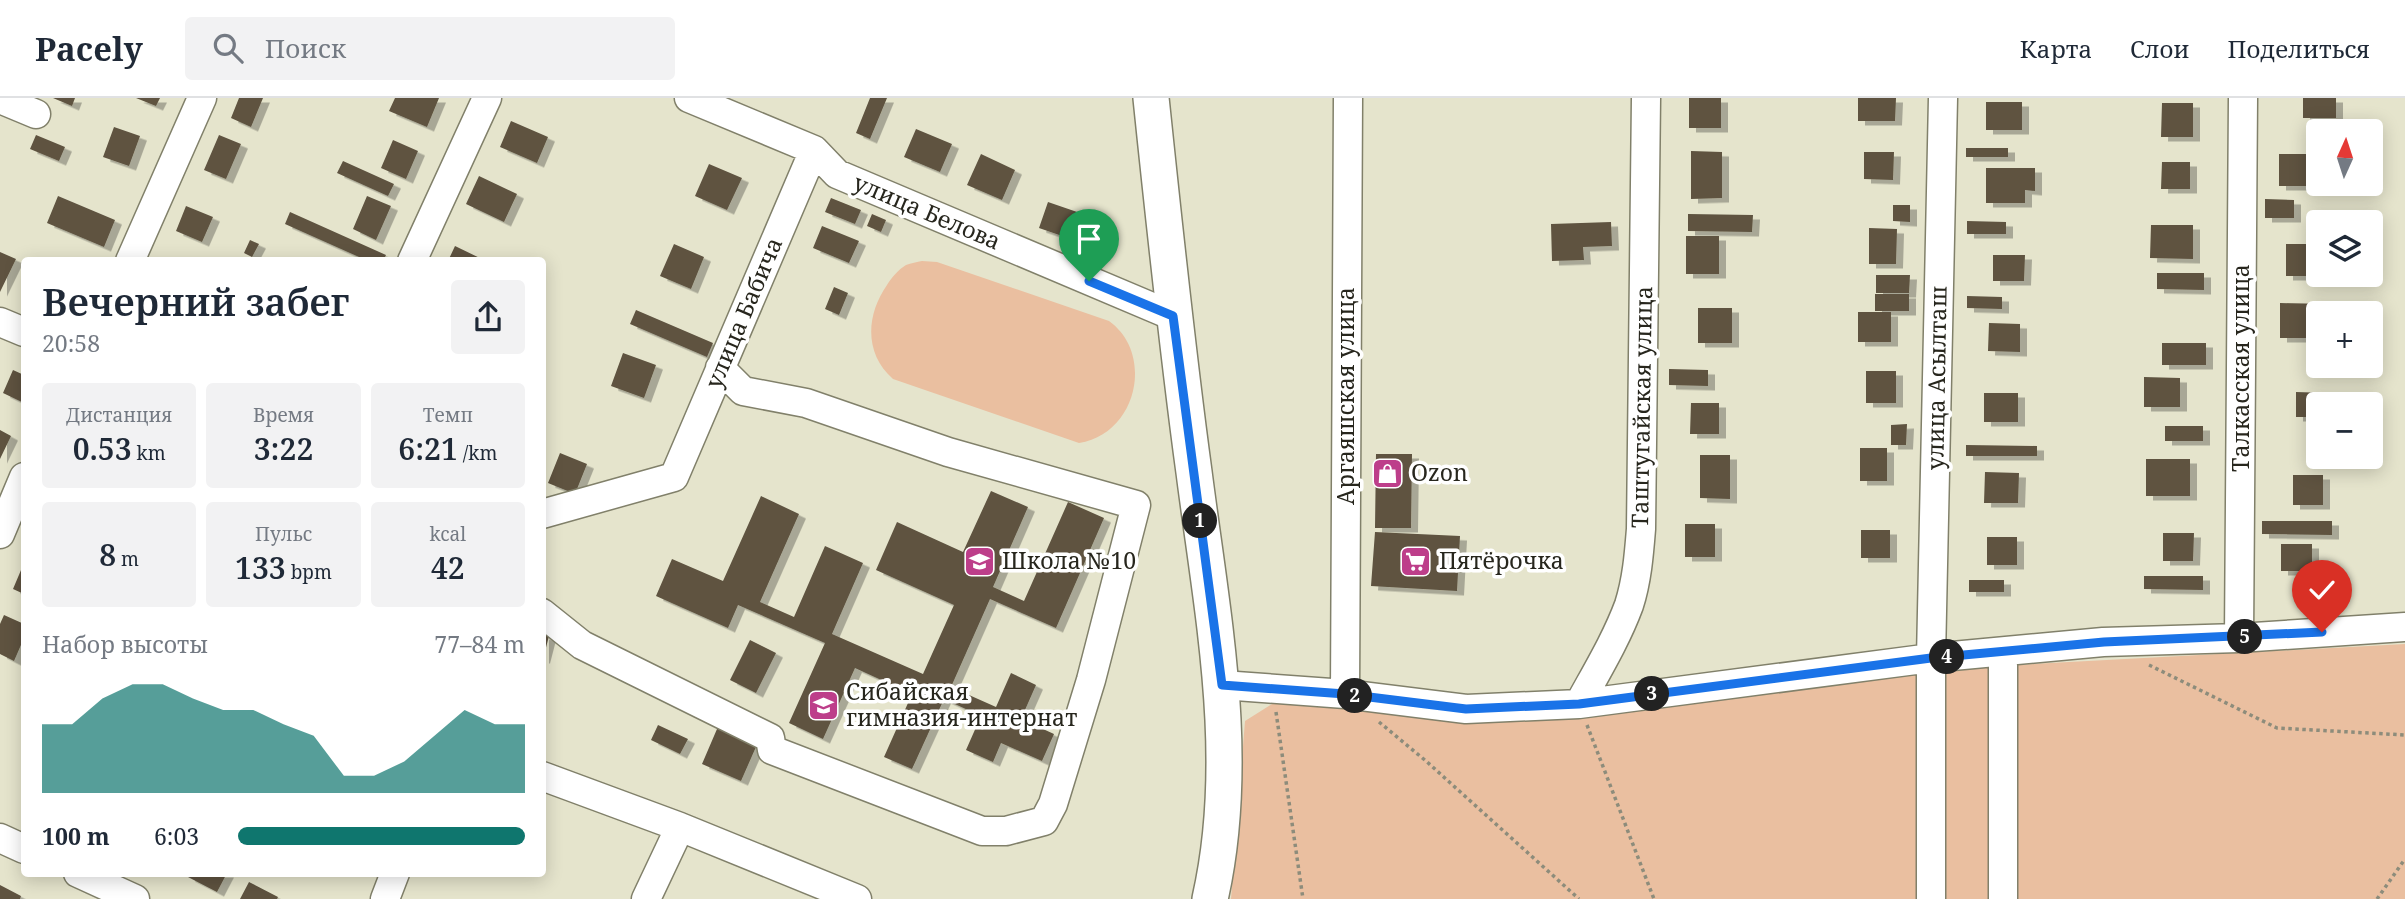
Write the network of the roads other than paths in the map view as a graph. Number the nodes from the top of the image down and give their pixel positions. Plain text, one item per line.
1 (202, 98) edge
2 (487, 98) edge
3 (689, 98) edge
4 (1151, 98) edge
5 (1348, 98) edge
6 (1646, 98) edge
7 (1942, 98) edge
8 (2243, 98) edge
9 (0, 99) edge
10 (36, 114) dead end
11 (814, 150) junction
12 (132, 257) edge
13 (414, 257) edge
14 (1173, 316) junction
15 (0, 322) edge
16 (21, 331) edge
17 (720, 368) junction
18 (21, 484) edge
19 (546, 513) edge
20 (0, 534) edge
21 (546, 616) edge
22 (2405, 627) edge
23 (2239, 638) junction
24 (2003, 652) junction
25 (1931, 658) junction
26 (1222, 685) junction
27 (1345, 694) junction
28 (1579, 704) junction
29 (546, 777) edge
30 (680, 827) junction
31 (0, 838) edge
32 (21, 848) edge
33 (87, 877) edge
34 (393, 877) edge
35 (822, 892) edge
36 (135, 899) edge
37 (385, 899) edge
38 (646, 899) edge
39 (857, 899) edge
40 (1210, 899) edge
41 (1931, 899) edge
42 (2003, 899) edge

1 - 12 street
2 - 13 street
3 - 11 street, улица Белова
4 - 14 main road
5 - 27 street, Аргаяшская улица
6 - 28 street, Таштугайская улица
7 - 25 street, улица Асылташ
8 - 23 street, Талкасская улица
9 - 10 street
11 - 14 street, улица Белова
11 - 17 street, улица Бабича
14 - 26 main road
15 - 16 street
17 - 19 street, улица Бабича
17 - 21 street
18 - 20 street
22 - 23 street
23 - 24 street
24 - 25 street
24 - 42 street
25 - 28 street
25 - 41 street, улица Асылташ
26 - 27 street
26 - 40 main road
27 - 28 street
29 - 30 street
30 - 35 street
30 - 38 street
31 - 32 street
33 - 36 street
34 - 37 street
35 - 39 street

